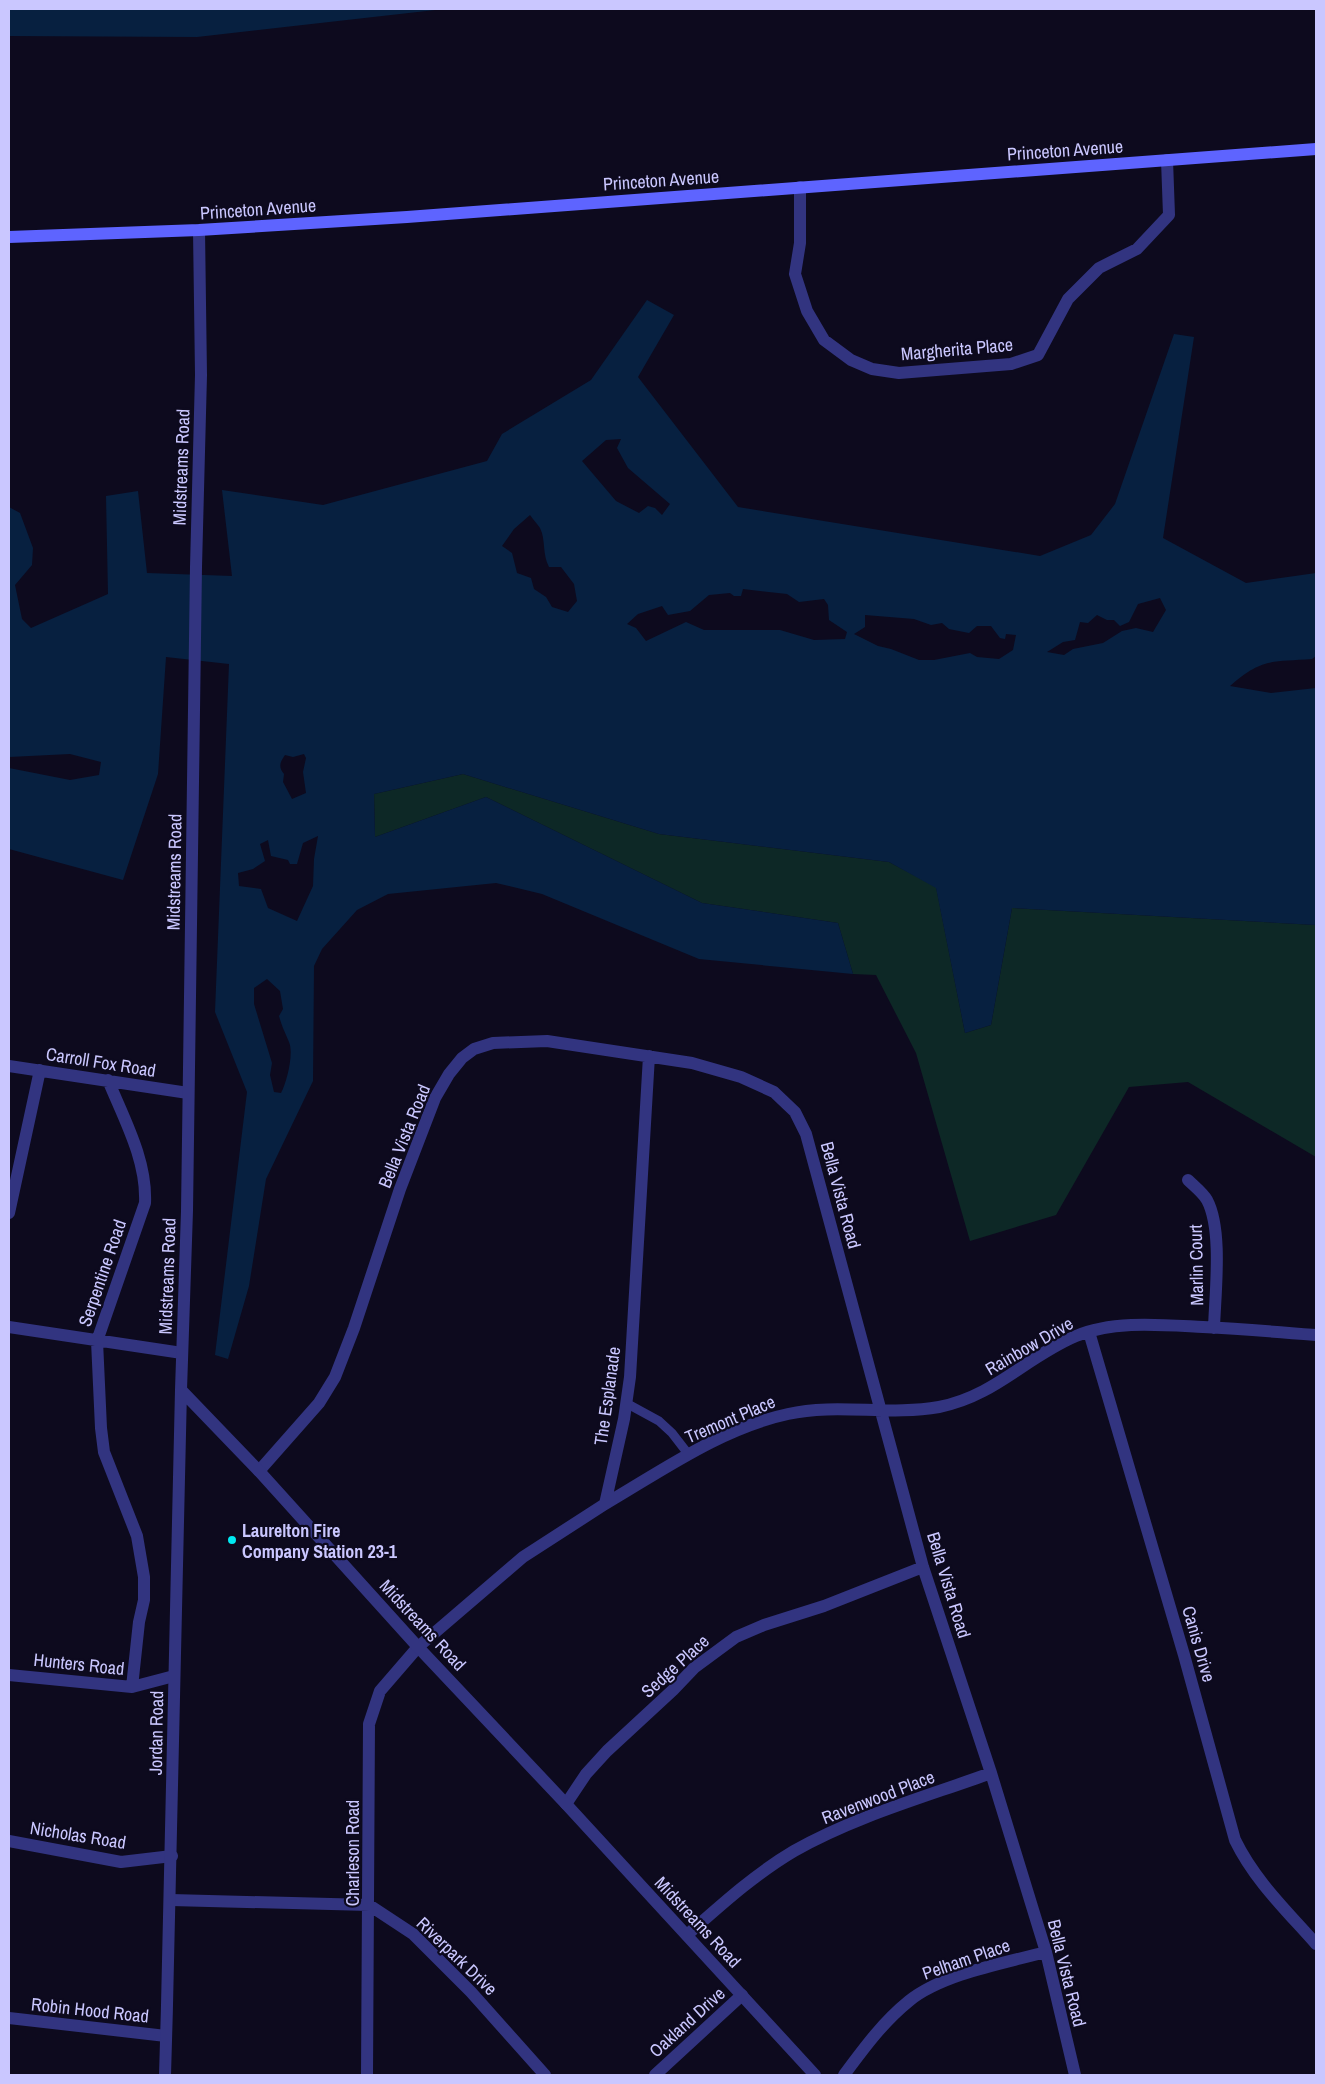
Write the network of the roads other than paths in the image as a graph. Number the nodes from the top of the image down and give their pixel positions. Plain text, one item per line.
1 (1316, 149) edge
2 (1168, 160) junction
3 (800, 187) junction
4 (199, 230) junction
5 (9, 237) edge
6 (649, 1056) junction
7 (9, 1066) edge
8 (40, 1070) junction
9 (108, 1080) junction
10 (188, 1093) junction
11 (1188, 1180) dead end
12 (9, 1213) edge
13 (9, 1327) edge
14 (1214, 1328) junction
15 (1090, 1332) junction
16 (1316, 1335) edge
17 (97, 1341) junction
18 (182, 1353) junction
19 (181, 1390) junction
20 (626, 1403) junction
21 (881, 1412) junction
22 (689, 1455) junction
23 (259, 1471) junction
24 (605, 1504) junction
25 (923, 1567) junction
26 (418, 1646) junction
27 (9, 1675) edge
28 (174, 1676) junction
29 (132, 1687) junction
30 (992, 1773) junction
31 (566, 1804) junction
32 (9, 1841) edge
33 (172, 1856) junction
34 (171, 1900) junction
35 (369, 1905) junction
36 (687, 1935) junction
37 (1316, 1944) edge
38 (1046, 1952) junction
39 (742, 1995) junction
40 (9, 2018) edge
41 (166, 2036) junction
42 (165, 2075) edge
43 (367, 2075) edge
44 (545, 2075) edge
45 (655, 2075) edge
46 (816, 2075) edge
47 (844, 2075) edge
48 (1075, 2075) edge

1 - 2 main road, Princeton Avenue
2 - 3 main road, Princeton Avenue
2 - 3 street, Margherita Place
3 - 4 main road, Princeton Avenue
4 - 5 main road, Princeton Avenue
4 - 10 street, Midstreams Road
6 - 20 street, The Esplanade
6 - 21 street, Bella Vista Road
6 - 23 street, Bella Vista Road
7 - 8 street, Carroll Fox Road
8 - 9 street, Carroll Fox Road
8 - 12 street
9 - 10 street, Carroll Fox Road
9 - 17 street, Serpentine Road
10 - 18 street, Midstreams Road
11 - 14 street, Marlin Court
13 - 17 street
14 - 15 street, Rainbow Drive
14 - 16 street, Rainbow Drive
15 - 21 street, Rainbow Drive
15 - 37 street, Canis Drive
17 - 18 street
17 - 29 street, Serpentine Road
18 - 19 street, Midstreams Road
19 - 23 street, Midstreams Road
19 - 28 street, Jordan Road
20 - 22 lane
20 - 24 street, The Esplanade
21 - 22 street, Tremont Place
21 - 25 street, Bella Vista Road
22 - 24 street, Tremont Place
23 - 26 street, Midstreams Road
24 - 26 street
25 - 30 street, Bella Vista Road
25 - 31 street, Sedge Place
26 - 31 street, Midstreams Road
26 - 35 street, Charleson Road
27 - 29 street, Hunters Road
28 - 29 street, Hunters Road
28 - 33 street, Jordan Road
30 - 36 street, Ravenwood Place
30 - 38 street, Bella Vista Road
31 - 36 street, Midstreams Road
32 - 33 street, Nicholas Road
33 - 34 street, Jordan Road
34 - 35 street
34 - 41 street, Jordan Road
35 - 43 street, Charleson Road
35 - 44 street, Riverpark Drive
36 - 39 street, Midstreams Road
38 - 47 street, Pelham Place
38 - 48 street, Bella Vista Road
39 - 45 street, Oakland Drive
39 - 46 street, Midstreams Road
40 - 41 street, Robin Hood Road
41 - 42 street, Jordan Road

